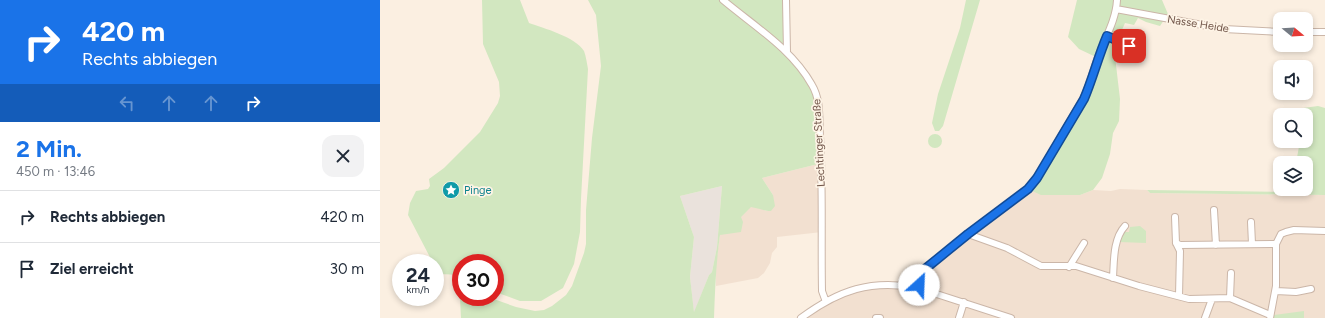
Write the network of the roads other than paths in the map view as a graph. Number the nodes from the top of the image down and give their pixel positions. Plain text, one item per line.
1 (723, 0) edge
2 (786, 0) edge
3 (1117, 0) edge
4 (1116, 9) junction
5 (1273, 32) edge
6 (1313, 32) edge
7 (1325, 32) edge
8 (1107, 36) junction
9 (787, 52) junction
10 (1140, 52) dead end
11 (1214, 210) dead end
12 (1175, 218) dead end
13 (1251, 222) dead end
14 (1125, 226) dead end
15 (1325, 231) edge
16 (968, 234) junction
17 (1084, 242) dead end
18 (1176, 244) junction
19 (1252, 244) junction
20 (1276, 244) junction
21 (1216, 245) junction
22 (1069, 267) junction
23 (1231, 273) dead end
24 (1113, 278) junction
25 (918, 288) junction
26 (1311, 289) dead end
27 (1276, 291) junction
28 (1179, 296) junction
29 (1230, 298) junction
30 (1212, 299) junction
31 (826, 302) junction
32 (964, 302) junction
33 (1270, 317) edge
34 (801, 318) edge
35 (876, 318) edge
36 (880, 318) edge
37 (959, 318) edge
38 (1011, 318) edge
39 (1205, 318) edge

1 - 9 street, Lechtinger Straße
2 - 9 street
3 - 4 street
4 - 5 street, Nasse Heide
4 - 8 street
6 - 7 street
8 - 10 street
8 - 16 street
9 - 31 street, Lechtinger Straße
11 - 21 street
12 - 18 street
13 - 19 street
14 - 24 street
15 - 20 street
16 - 22 street
16 - 25 street
17 - 22 street
18 - 21 street
18 - 28 street
19 - 20 street
19 - 21 street
20 - 27 street
22 - 24 street
23 - 29 street
24 - 28 street
25 - 31 street
25 - 32 street
26 - 27 street
27 - 33 street
28 - 30 street
29 - 30 street
29 - 33 street
30 - 39 street
31 - 34 street
32 - 37 street
32 - 38 street
35 - 36 street

